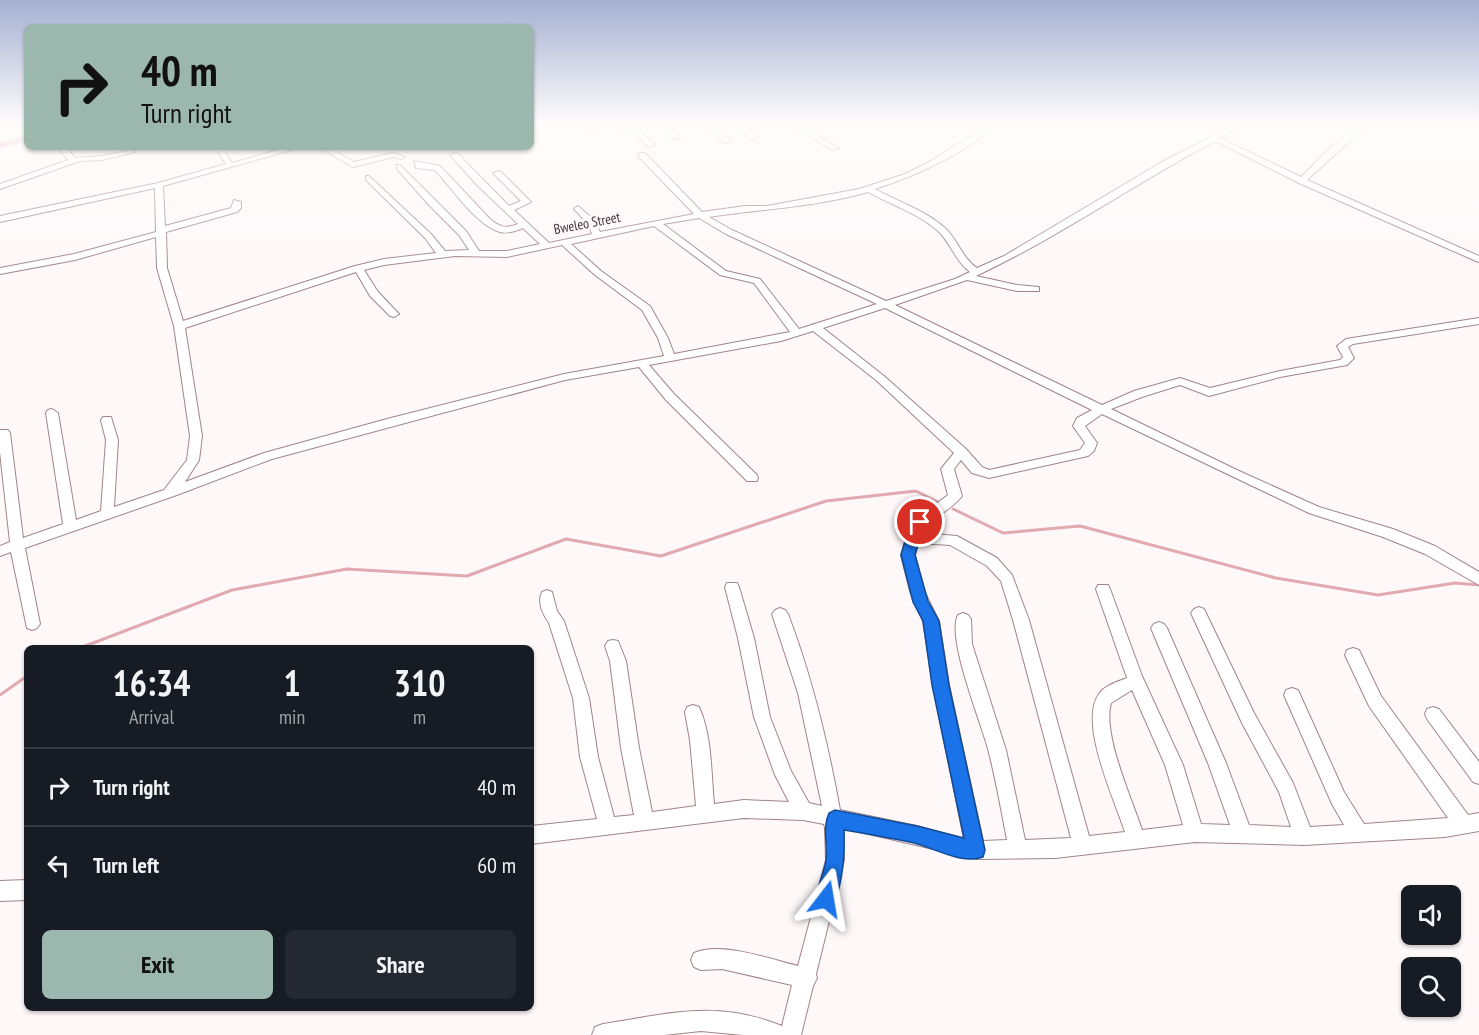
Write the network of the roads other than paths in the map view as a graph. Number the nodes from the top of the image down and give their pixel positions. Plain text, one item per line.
1 (37, 173) edge
2 (201, 173) edge
3 (411, 173) edge
4 (442, 173) edge
5 (471, 173) edge
6 (497, 173) dead end
7 (660, 173) edge
8 (913, 173) edge
9 (1149, 173) edge
10 (1286, 173) edge
11 (1310, 173) edge
12 (369, 178) dead end
13 (1302, 181) junction
14 (159, 185) junction
15 (0, 186) edge
16 (869, 189) junction
17 (237, 202) dead end
18 (508, 209) junction
19 (578, 209) dead end
20 (700, 215) junction
21 (1, 216) edge
22 (1386, 217) junction
23 (1422, 223) dead end
24 (657, 224) junction
25 (523, 225) junction
26 (162, 231) junction
27 (597, 235) junction
28 (564, 242) junction
29 (546, 245) junction
30 (476, 254) junction
31 (443, 255) junction
32 (1479, 259) edge
33 (358, 268) junction
34 (0, 271) edge
35 (971, 275) junction
36 (1036, 289) dead end
37 (884, 305) junction
38 (394, 314) dead end
39 (1476, 323) edge
40 (178, 326) junction
41 (816, 328) junction
42 (797, 334) junction
43 (671, 359) junction
44 (642, 364) junction
45 (1102, 409) junction
46 (52, 413) dead end
47 (107, 420) dead end
48 (4, 433) dead end
49 (962, 452) junction
50 (752, 478) dead end
51 (169, 493) junction
52 (107, 515) junction
53 (70, 528) junction
54 (913, 538) junction
55 (17, 545) junction
56 (0, 551) edge
57 (1479, 579) edge
58 (732, 586) dead end
59 (1103, 589) dead end
60 (547, 596) dead end
61 (1199, 613) dead end
62 (780, 614) dead end
63 (963, 619) dead end
64 (32, 624) dead end
65 (1159, 628) dead end
66 (613, 646) dead end
67 (1353, 655) dead end
68 (1136, 681) junction
69 (1292, 695) dead end
70 (693, 712) dead end
71 (1433, 714) dead end
72 (1479, 776) edge
73 (803, 811) junction
74 (706, 814) junction
75 (835, 819) junction
76 (645, 822) junction
77 (1471, 823) edge
78 (608, 827) junction
79 (1195, 833) junction
80 (1359, 833) junction
81 (1243, 834) junction
82 (534, 835) edge
83 (1304, 836) junction
84 (1136, 839) junction
85 (1083, 846) junction
86 (976, 850) junction
87 (1018, 850) junction
88 (24, 890) edge
89 (0, 891) edge
90 (702, 960) dead end
91 (807, 978) junction
92 (603, 1035) edge
93 (778, 1035) edge
94 (790, 1035) edge

1 - 15 street
2 - 14 street
3 - 30 street
4 - 25 street
5 - 18 street
6 - 18 street
7 - 20 street
8 - 16 street, Bweleo Street
9 - 35 street
10 - 13 street
11 - 13 street
12 - 31 street
13 - 22 street
14 - 21 street
14 - 26 street
16 - 20 street, Bweleo Street
16 - 35 street
17 - 26 street
18 - 25 street
19 - 27 street
20 - 24 street, Bweleo Street
20 - 37 street
22 - 23 street
22 - 32 street
24 - 27 street, Bweleo Street
24 - 42 street
25 - 29 street
26 - 34 street
26 - 40 street
27 - 28 street, Bweleo Street
28 - 29 street, Bweleo Street
28 - 43 street
29 - 30 street, Bweleo Street
30 - 31 street, Bweleo Street
31 - 33 street, Bweleo Street
33 - 38 street
33 - 40 street, Bweleo Street
35 - 36 street
35 - 37 street
37 - 41 street
37 - 45 street
39 - 45 street
40 - 51 street
41 - 42 street
41 - 49 street
42 - 43 street
43 - 44 street
44 - 50 street
44 - 51 street
45 - 49 street
45 - 57 street
46 - 53 street
47 - 52 street
48 - 55 street
49 - 54 street
51 - 52 street
52 - 53 street
53 - 55 street
54 - 85 street
54 - 86 street
55 - 56 street
55 - 64 street
58 - 73 street
59 - 68 street
60 - 78 street
61 - 83 street
62 - 75 street
63 - 87 street
65 - 81 street
66 - 76 street
67 - 77 street
68 - 79 street
68 - 84 street
69 - 80 street
70 - 74 street
71 - 72 street
73 - 74 street
73 - 75 street
74 - 76 street
75 - 86 street
75 - 91 street
76 - 78 street
77 - 80 street
78 - 82 street
79 - 81 street
79 - 84 street
80 - 83 street
81 - 83 street
84 - 85 street
85 - 87 street
86 - 87 street
88 - 89 street
90 - 91 street
91 - 94 street
92 - 93 street

